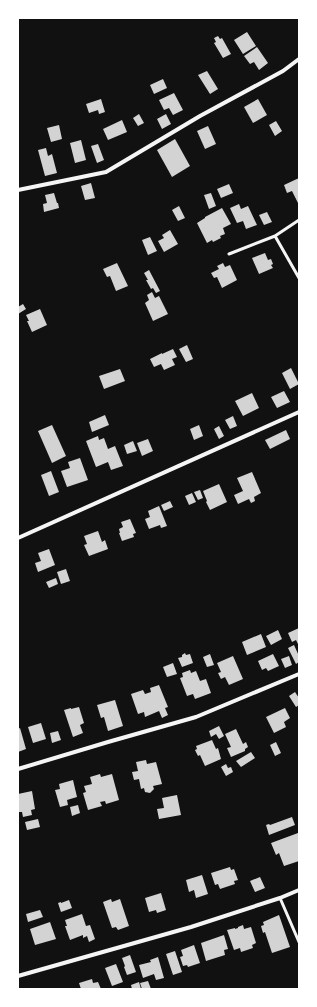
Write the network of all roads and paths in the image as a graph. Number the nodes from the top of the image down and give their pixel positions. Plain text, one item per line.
1 (299, 59) edge
2 (18, 190) edge
3 (299, 220) edge
4 (275, 236) junction
5 (229, 254) dead end
6 (299, 278) edge
7 (299, 412) edge
8 (18, 538) edge
9 (299, 674) edge
10 (18, 769) edge
11 (299, 890) edge
12 (280, 898) junction
13 (299, 942) edge
14 (18, 976) edge

1 - 2 street
3 - 4 lane
4 - 5 lane
4 - 6 lane
7 - 8 street
9 - 10 street
11 - 12 street
12 - 13 lane
12 - 14 street

